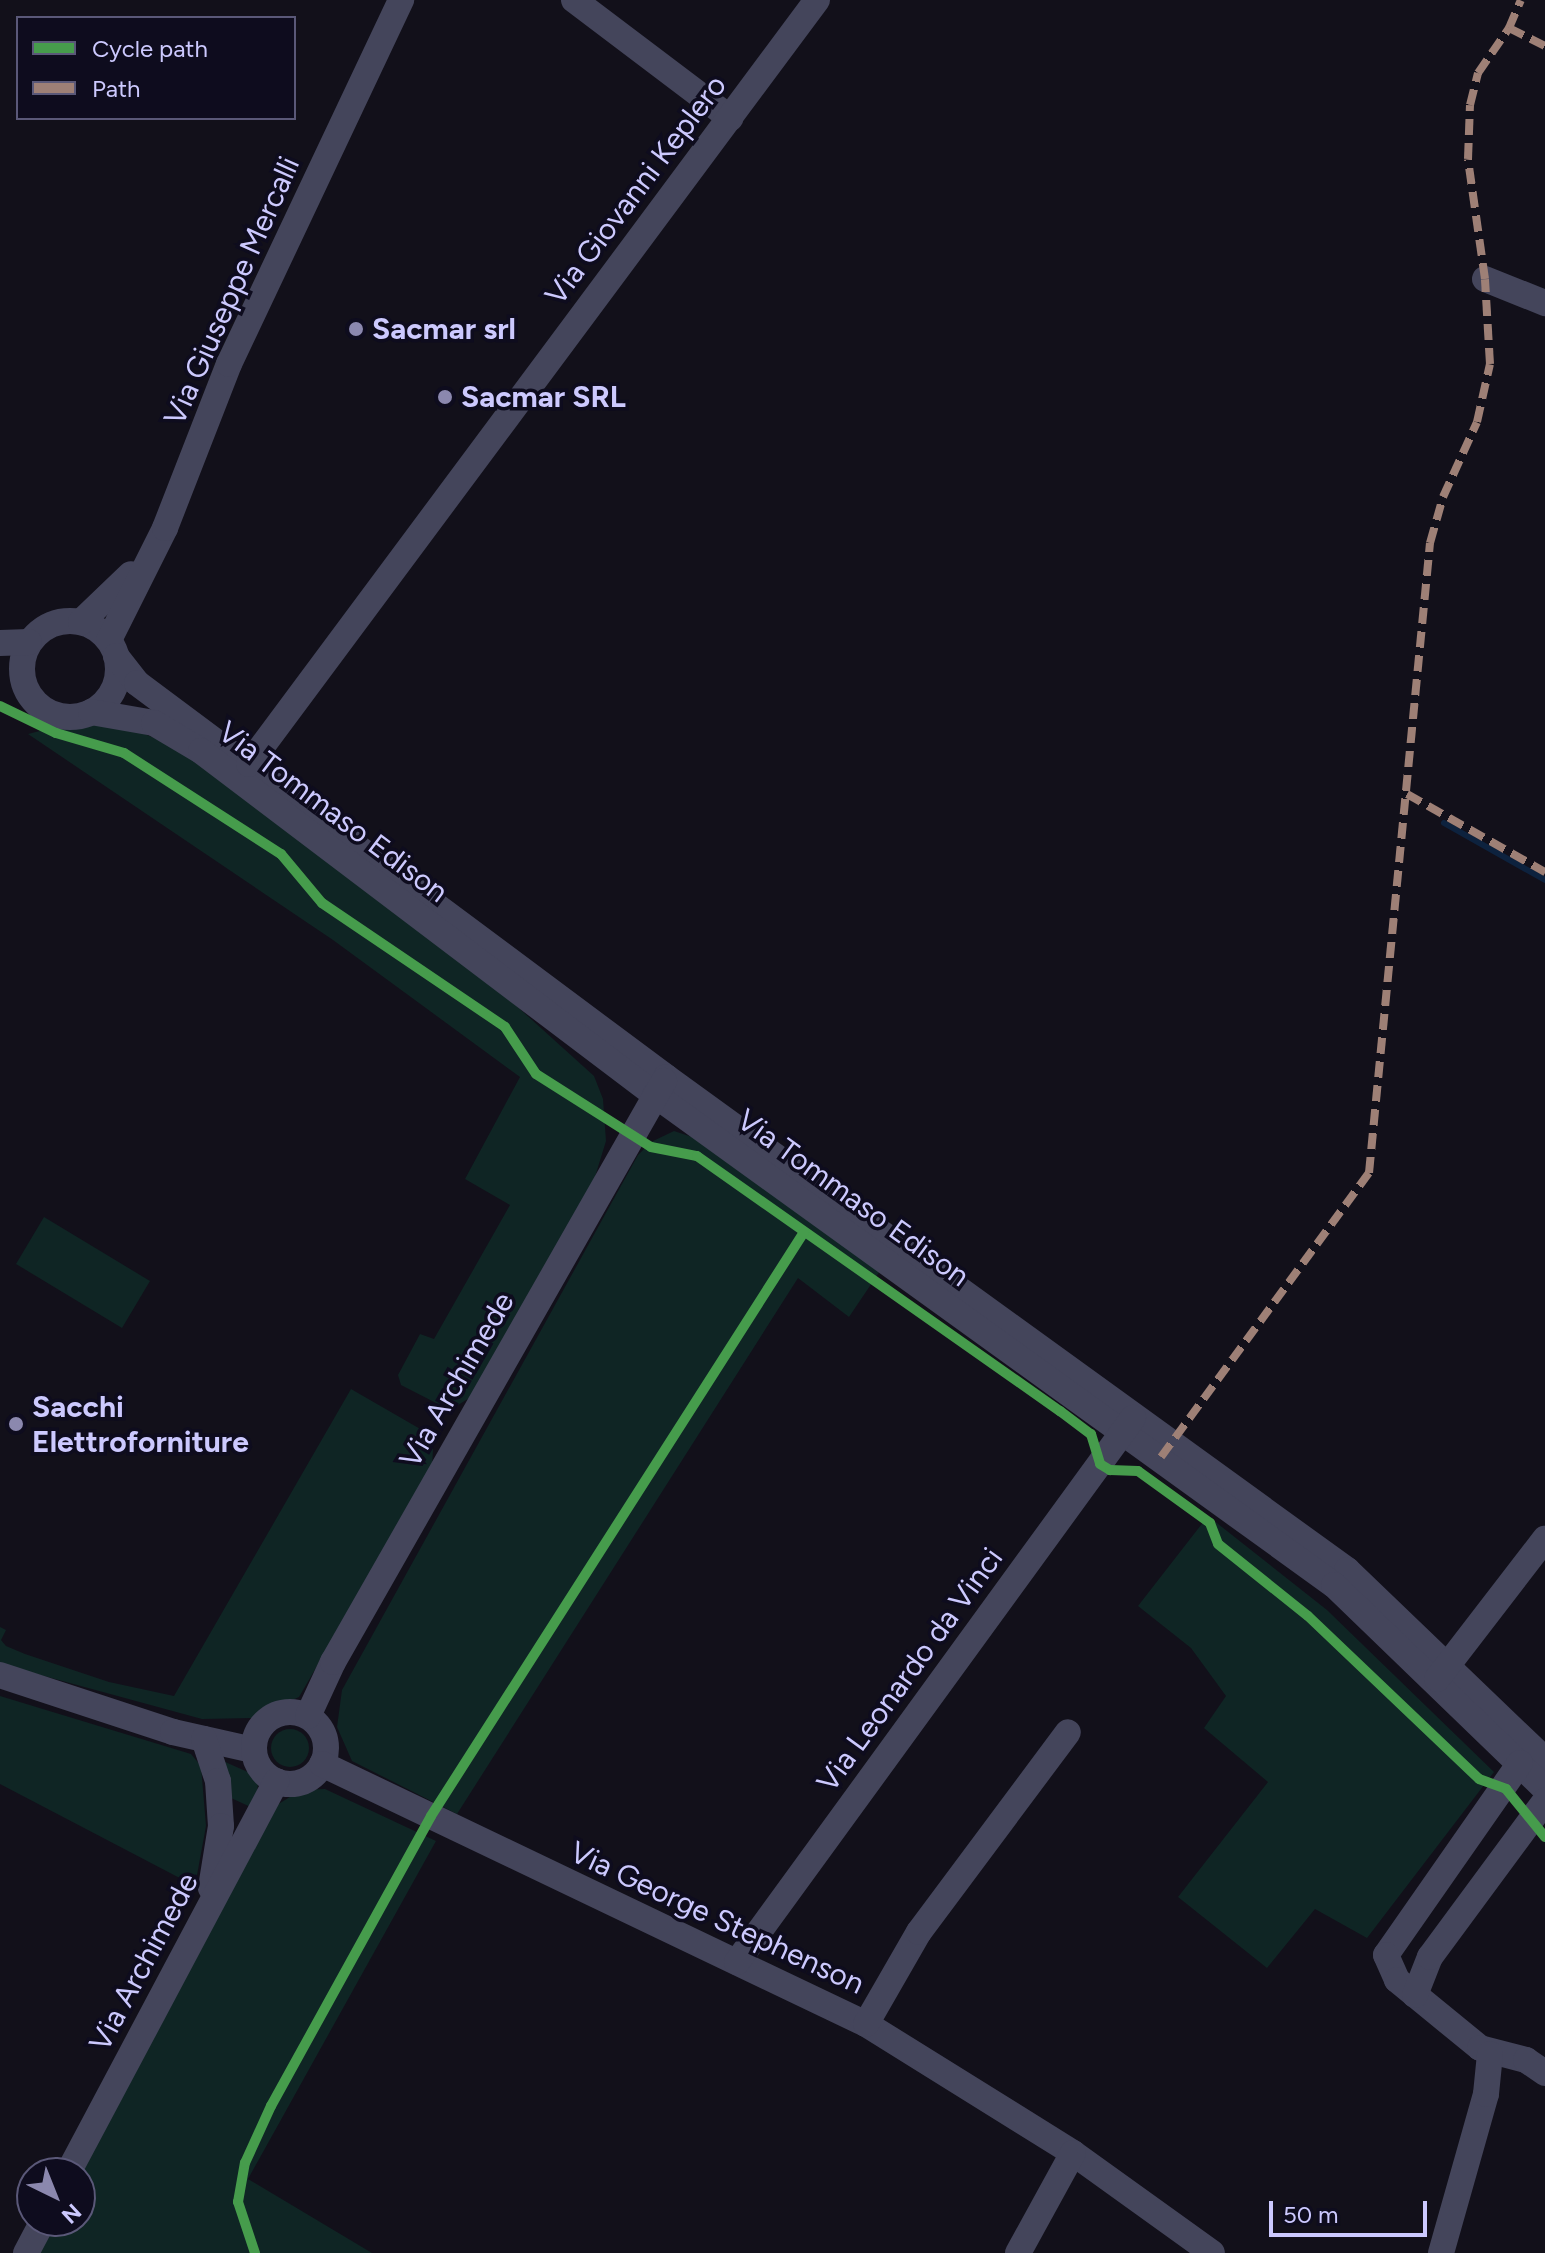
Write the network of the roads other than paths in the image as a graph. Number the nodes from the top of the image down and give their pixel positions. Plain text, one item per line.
1 (401, 0) edge
2 (574, 0) edge
3 (817, 0) edge
4 (730, 118) junction
5 (1485, 279) dead end
6 (1545, 303) edge
7 (143, 564) junction
8 (81, 622) junction
9 (29, 642) junction
10 (0, 643) edge
11 (112, 648) junction
12 (11, 672) edge
13 (91, 712) junction
14 (249, 764) junction
15 (660, 1086) junction
16 (1129, 1423) junction
17 (1545, 1539) edge
18 (1441, 1674) junction
19 (0, 1675) edge
20 (308, 1716) junction
21 (1068, 1732) dead end
22 (204, 1739) junction
23 (253, 1750) junction
24 (1532, 1762) edge
25 (322, 1764) junction
26 (276, 1781) junction
27 (1545, 1789) edge
28 (1545, 1801) edge
29 (1488, 1814) junction
30 (1517, 1841) junction
31 (204, 1916) junction
32 (737, 1962) junction
33 (1415, 1995) junction
34 (866, 2024) junction
35 (1490, 2054) junction
36 (1545, 2073) edge
37 (1073, 2153) junction
38 (76, 2157) edge
39 (1018, 2253) edge
40 (1212, 2253) edge
41 (1441, 2253) edge

1 - 7 street, Via Giuseppe Mercalli
2 - 4 street
3 - 4 street, Via Giovanni Keplero
4 - 14 street, Via Giovanni Keplero
5 - 6 street
7 - 8 street, Via Giuseppe Mercalli
7 - 11 street, Via Giuseppe Mercalli
8 - 9 street
8 - 11 street
9 - 10 street
9 - 12 street
11 - 13 street
11 - 14 street, Via Tommaso Edison
12 - 13 street
13 - 15 street, Via Tommaso Edison
14 - 15 street, Via Tommaso Edison
15 - 16 street, Via Tommaso Edison
15 - 20 street, Via Archimede
16 - 18 street, Via Tommaso Edison
16 - 32 street, Via Leonardo da Vinci
17 - 18 street
18 - 24 street, Via Tommaso Edison
19 - 22 street
20 - 23 street
20 - 25 street
21 - 34 street
22 - 23 street
22 - 31 street
23 - 26 street
24 - 27 street, Via Tommaso Edison
24 - 29 street
25 - 26 street
25 - 32 street, Via George Stephenson
26 - 31 street, Via Archimede
28 - 30 street
29 - 30 street
29 - 33 street
30 - 33 street
31 - 38 street, Via Archimede
32 - 34 street, Via George Stephenson
33 - 35 street
34 - 37 street, Via George Stephenson
35 - 36 street
35 - 41 street
37 - 39 street
37 - 40 street, Via George Stephenson

